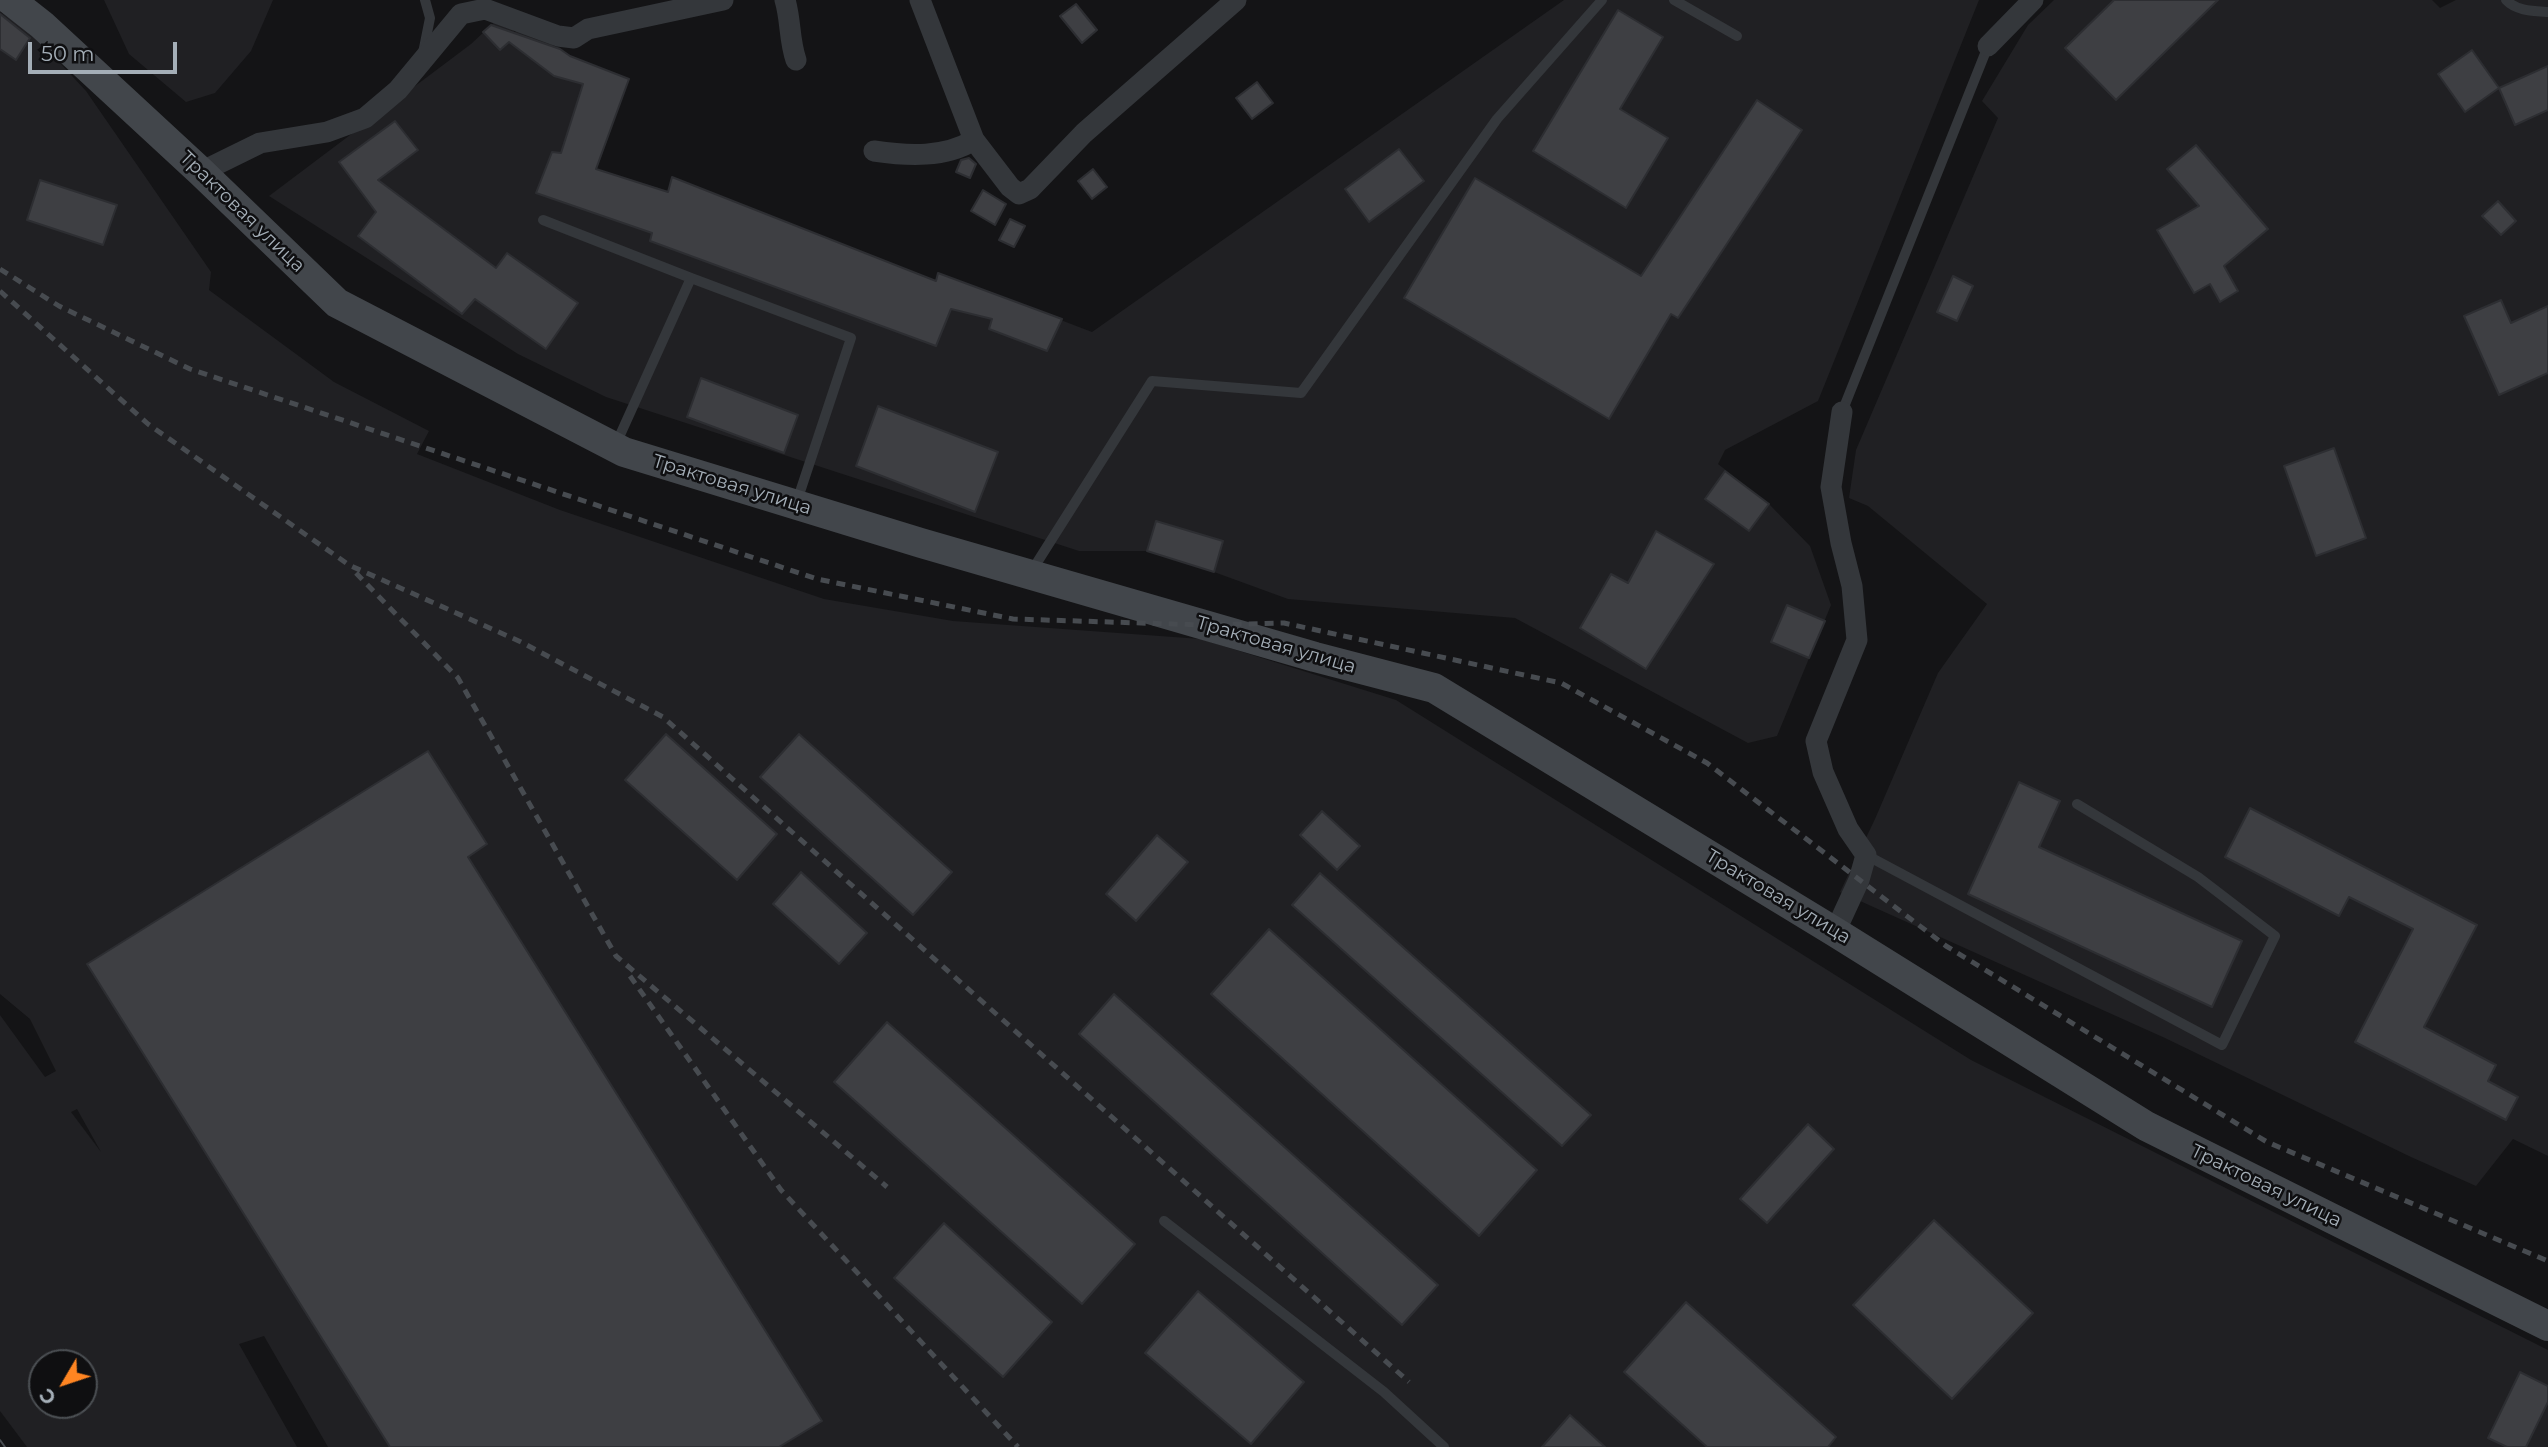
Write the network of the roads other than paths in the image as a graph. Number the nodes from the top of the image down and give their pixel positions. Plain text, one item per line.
1 (10, 0) edge
2 (425, 0) edge
3 (723, 0) edge
4 (785, 0) edge
5 (920, 0) edge
6 (1236, 0) edge
7 (1602, 0) edge
8 (1674, 0) edge
9 (2033, 0) edge
10 (2505, 0) edge
11 (2548, 12) edge
12 (1737, 36) dead end
13 (1988, 46) joint
14 (422, 59) junction
15 (796, 60) dead end
16 (974, 139) junction
17 (874, 151) dead end
18 (201, 172) junction
19 (543, 220) dead end
20 (691, 278) junction
21 (1842, 412) joint
22 (614, 447) junction
23 (796, 505) junction
24 (1030, 574) junction
25 (2077, 804) dead end
26 (1866, 855) junction
27 (1835, 932) junction
28 (1164, 1221) dead end
29 (2548, 1326) edge
30 (1444, 1447) edge

1 - 18 main road, Трактовая улица
2 - 14 lane
3 - 14 street
4 - 15 street
5 - 16 street
6 - 16 street
7 - 24 lane
8 - 12 lane
9 - 13 street
10 - 11 lane
13 - 21 lane
14 - 18 street
16 - 17 street
18 - 22 main road, Трактовая улица
19 - 20 lane
20 - 22 lane
20 - 23 lane
21 - 26 street
22 - 23 main road, Трактовая улица
23 - 24 main road, Трактовая улица
24 - 27 main road, Трактовая улица
25 - 26 lane
26 - 27 street
27 - 29 main road, Трактовая улица
28 - 30 lane

